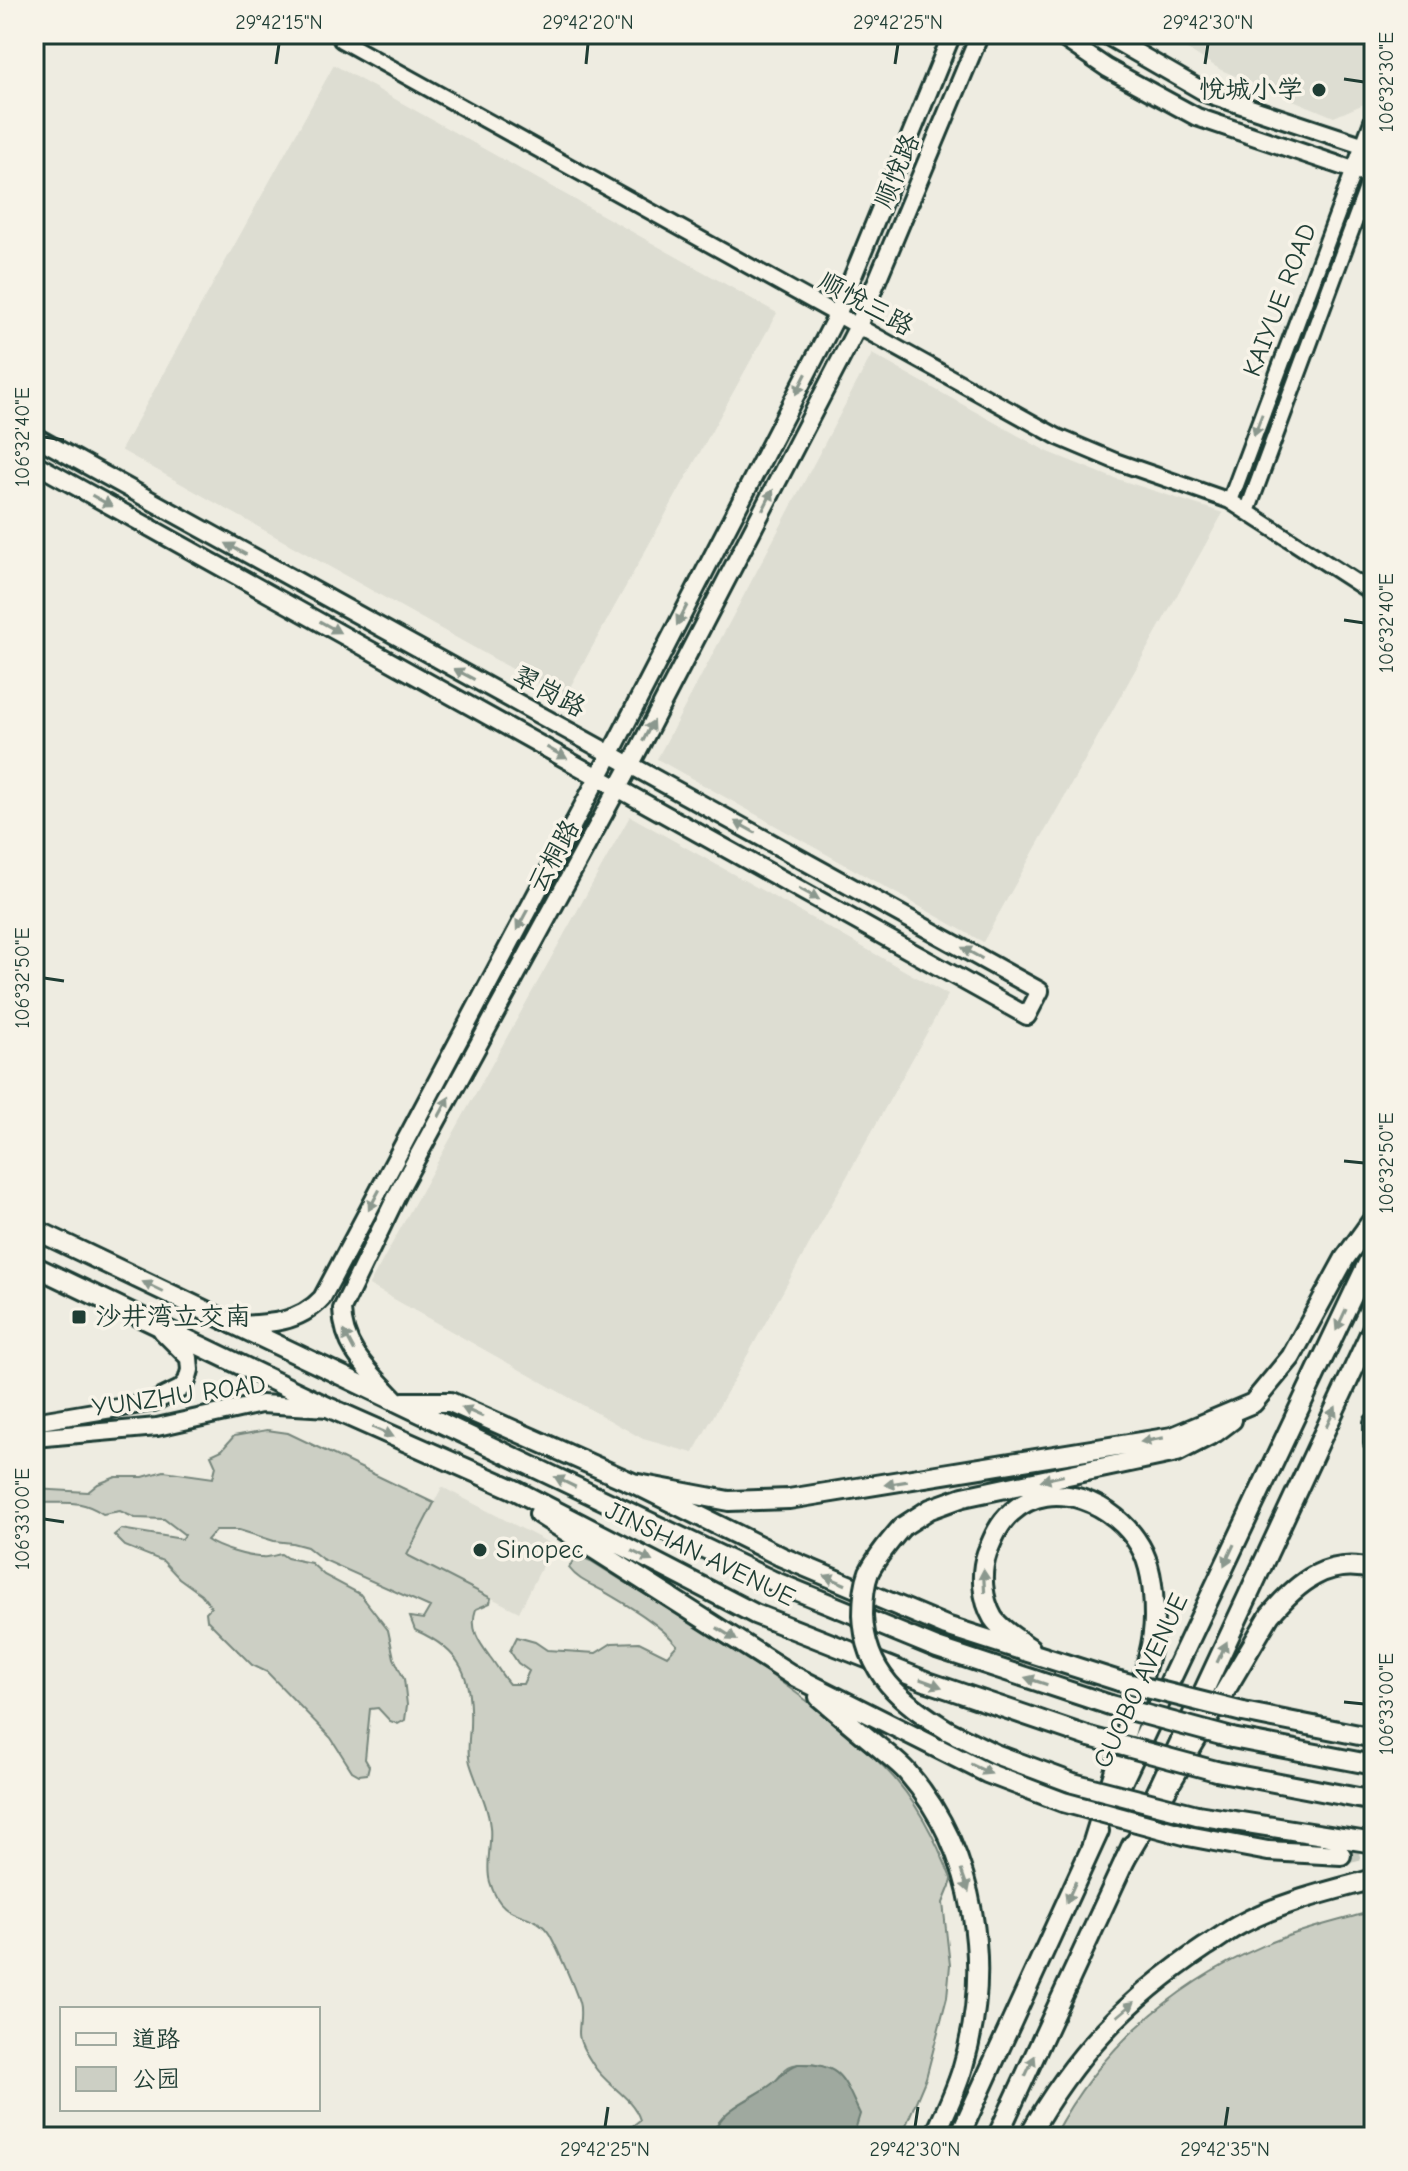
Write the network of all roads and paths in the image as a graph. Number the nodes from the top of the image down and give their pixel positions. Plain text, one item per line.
1 (952, 34) edge
2 (980, 34) edge
3 (1057, 34) edge
4 (1104, 34) edge
5 (341, 40) dead end
6 (1374, 116) edge
7 (1369, 147) edge
8 (1355, 169) junction
9 (1373, 174) edge
10 (837, 315) junction
11 (858, 326) junction
12 (34, 436) edge
13 (34, 463) edge
14 (1230, 501) junction
15 (1247, 512) junction
16 (1374, 594) edge
17 (611, 753) junction
18 (631, 764) junction
19 (599, 776) junction
20 (619, 787) junction
21 (1374, 1218) edge
22 (34, 1229) edge
23 (1374, 1250) edge
24 (34, 1266) edge
25 (155, 1325) junction
26 (230, 1325) junction
27 (1374, 1325) edge
28 (398, 1402) junction
29 (1253, 1403) junction
30 (330, 1408) junction
31 (34, 1422) edge
32 (1374, 1423) edge
33 (34, 1438) edge
34 (1374, 1443) edge
35 (473, 1472) junction
36 (633, 1483) junction
37 (1374, 1570) edge
38 (1046, 1659) junction
39 (792, 1675) junction
40 (1374, 1723) edge
41 (1344, 1733) junction
42 (1374, 1738) edge
43 (1374, 1765) edge
44 (1374, 1801) edge
45 (1374, 1843) edge
46 (1092, 1845) junction
47 (1341, 1855) tunnel mouth
48 (1125, 1860) junction
49 (1374, 1879) edge
50 (934, 2137) edge
51 (959, 2137) edge
52 (997, 2137) edge
53 (1028, 2137) edge

1 - 10 main road, 顺悦路
2 - 11 main road, 顺悦路
3 - 8 main road
4 - 7 main road
5 - 10 street, 顺悦三路
6 - 7 street, KAIYUE ROAD
7 - 8 street, KAIYUE ROAD
8 - 9 main road
8 -> 14 street, KAIYUE ROAD
9 - 15 street, KAIYUE ROAD
10 - 11 street, 顺悦三路
10 -> 17 main road, 云桐路
11 - 14 street, 顺悦三路
18 -> 11 main road, 云桐路
17 -> 12 main road, 翠岗路
13 -> 19 main road, 翠岗路
14 - 15 street, 顺悦三路
15 - 16 street, 顺悦三路
17 - 18 main road, 翠岗路
17 - 19 main road, 云桐路
18 - 20 main road, 云桐路
20 -> 18 main road, 翠岗路
19 - 20 main road, 翠岗路
19 -> 26 main road, 云桐路
28 -> 20 main road, 云桐路
21 - 29 main road
26 -> 22 main road, JINSHAN AVENUE
23 -> 46 main road, GUOBO AVENUE
24 - 25 main road, JINSHAN AVENUE
25 - 30 main road, JINSHAN AVENUE
25 - 31 main road, YUNZHU ROAD
26 - 28 main road, JINSHAN AVENUE
48 -> 27 main road
36 -> 28 main road
43 -> 28 main road, JINSHAN AVENUE, bridge
29 -> 36 main road
29 -> 45 main road, bridge
30 - 33 main road, YUNZHU ROAD
30 -> 35 main road, JINSHAN AVENUE
32 - 34 main road
35 -> 39 main road
35 -> 44 main road, JINSHAN AVENUE, bridge
38 -> 36 main road
37 - 48 main road
38 - 41 main road, bridge
38 -> 46 main road
39 -> 47 main road, bridge
39 -> 50 main road
40 - 41 main road
41 - 42 main road
46 -> 51 main road, GUOBO AVENUE
52 -> 48 main road
53 -> 49 main road

